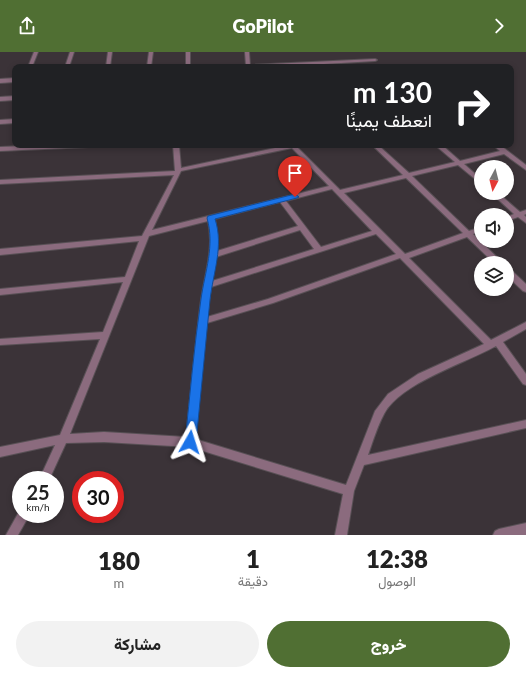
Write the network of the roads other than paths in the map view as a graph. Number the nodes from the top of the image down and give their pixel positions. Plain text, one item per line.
1 (36, 52) edge
2 (72, 52) edge
3 (110, 52) edge
4 (151, 52) edge
5 (188, 52) edge
6 (246, 52) edge
7 (375, 60) dead end
8 (31, 64) edge
9 (68, 64) edge
10 (108, 64) edge
11 (149, 64) edge
12 (188, 64) edge
13 (247, 64) edge
14 (302, 64) edge
15 (12, 80) edge
16 (0, 81) edge
17 (12, 98) edge
18 (0, 99) edge
19 (12, 121) edge
20 (0, 122) edge
21 (35, 148) edge
22 (176, 148) edge
23 (280, 148) edge
24 (296, 148) edge
25 (378, 148) edge
26 (442, 148) edge
27 (500, 148) edge
28 (0, 150) edge
29 (505, 152) junction
30 (459, 163) junction
31 (526, 168) edge
32 (178, 172) junction
33 (407, 176) junction
34 (474, 176) edge
35 (0, 182) edge
36 (337, 190) junction
37 (282, 200) junction
38 (504, 200) edge
39 (522, 213) edge
40 (210, 218) junction
41 (526, 221) edge
42 (302, 227) junction
43 (379, 231) junction
44 (474, 232) edge
45 (468, 234) junction
46 (145, 236) junction
47 (320, 250) junction
48 (0, 252) edge
49 (213, 254) junction
50 (403, 256) junction
51 (491, 256) edge
52 (514, 278) edge
53 (128, 279) junction
54 (208, 284) junction
55 (526, 289) edge
56 (0, 292) edge
57 (203, 321) junction
58 (526, 325) edge
59 (106, 335) junction
60 (0, 342) edge
61 (494, 343) junction
62 (526, 381) edge
63 (526, 424) edge
64 (63, 439) junction
65 (190, 442) junction
66 (0, 452) edge
67 (361, 461) junction
68 (48, 471) edge
69 (349, 492) junction
70 (19, 523) edge
71 (526, 529) edge
72 (12, 535) edge
73 (341, 535) edge
74 (499, 535) edge

1 - 8 street
2 - 9 street
3 - 10 street
4 - 11 street
5 - 12 street
6 - 13 street
7 - 14 street
15 - 16 street
17 - 18 street
19 - 20 street
21 - 28 street
22 - 32 street
23 - 32 street
24 - 36 street
25 - 33 street
26 - 30 street
27 - 29 street
29 - 30 street
29 - 31 street
30 - 33 street
30 - 34 street
32 - 35 street
32 - 46 street
33 - 36 street
33 - 45 street
36 - 37 street
36 - 43 street
37 - 40 street
37 - 42 street
38 - 39 street
39 - 41 street
40 - 46 street
40 - 49 street
42 - 47 street
42 - 49 street
43 - 47 street
43 - 50 street
44 - 45 street
45 - 50 street
45 - 51 street
46 - 48 street
46 - 53 street
47 - 54 street
49 - 54 street
50 - 57 street
50 - 61 street
52 - 55 street
53 - 56 street
53 - 59 street
54 - 57 street
57 - 65 street
58 - 61 street
59 - 60 street
59 - 64 street
61 - 62 street
61 - 67 street
63 - 67 street
64 - 65 street
64 - 66 street
64 - 68 street
65 - 69 street
67 - 69 street
69 - 73 street
70 - 72 street
71 - 74 street

